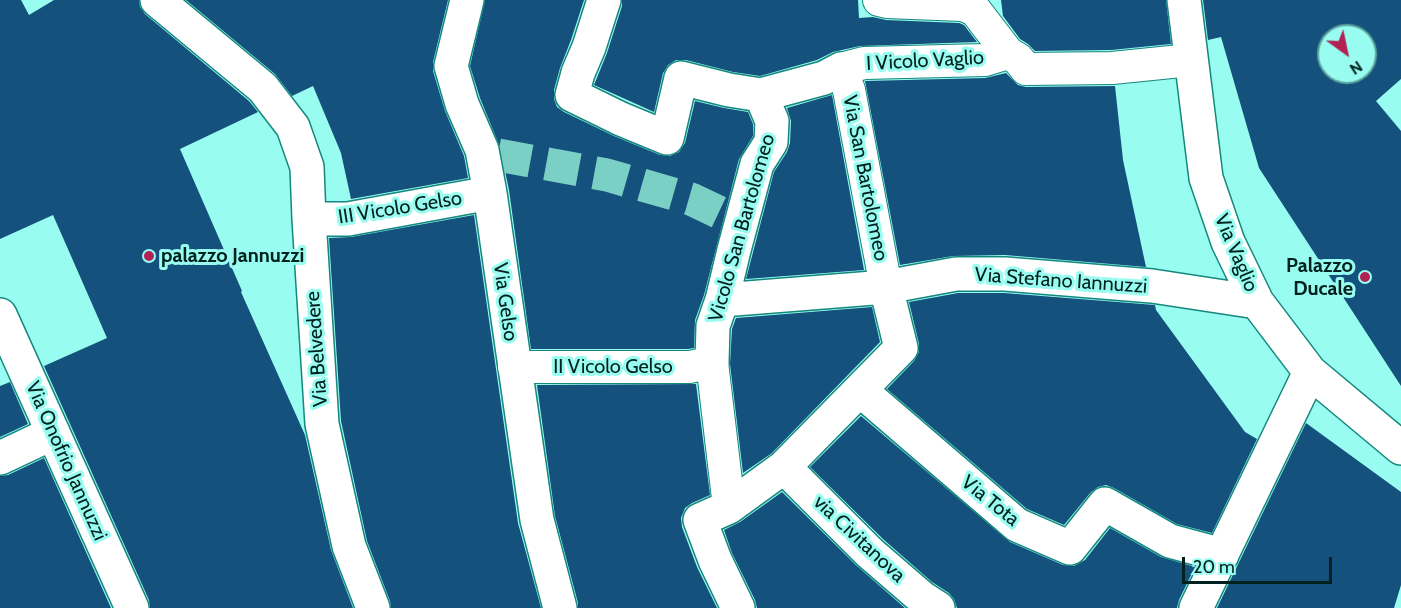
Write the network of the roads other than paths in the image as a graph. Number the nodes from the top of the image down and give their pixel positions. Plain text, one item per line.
1 (157, 0) edge
2 (466, 0) edge
3 (604, 0) edge
4 (879, 0) edge
5 (1184, 0) edge
6 (1008, 53) junction
7 (1191, 60) junction
8 (841, 69) junction
9 (761, 95) junction
10 (490, 193) junction
11 (309, 219) junction
12 (886, 287) junction
13 (722, 300) junction
14 (1257, 302) junction
15 (0, 315) edge
16 (712, 362) junction
17 (514, 368) junction
18 (1310, 372) junction
19 (860, 390) junction
20 (53, 433) junction
21 (1401, 448) edge
22 (0, 458) edge
23 (784, 467) junction
24 (729, 507) junction
25 (1222, 555) junction
26 (132, 608) edge
27 (373, 608) edge
28 (560, 608) edge
29 (738, 608) edge
30 (938, 608) edge
31 (1196, 608) edge

1 - 11 street, Via Belvedere
2 - 10 street, Via Gelso
3 - 9 street
4 - 6 street
5 - 7 street, Via Vaglio
6 - 7 street
6 - 8 street, I Vicolo Vaglio
7 - 14 street, Via Vaglio
8 - 9 street
8 - 12 street, Via San Bartolomeo
9 - 13 street, Vicolo San Bartolomeo
10 - 11 street, III Vicolo Gelso
10 - 17 street, Via Gelso
11 - 27 street, Via Belvedere
12 - 13 street, Via Stefano Iannuzzi
12 - 14 street, Via Stefano Iannuzzi
12 - 19 street
13 - 16 street, Vicolo San Bartolomeo
14 - 18 street, Via Vaglio
15 - 20 street, Via Onofrio Jannuzzi
16 - 17 street, II Vicolo Gelso
16 - 24 street
17 - 28 street, Via Gelso
18 - 21 street, Via Vaglio
18 - 25 street
19 - 23 street
19 - 25 street, Via Tota
20 - 22 street
20 - 26 street, Via Onofrio Jannuzzi
23 - 24 street
23 - 30 street, via Civitanova
24 - 29 street
25 - 31 street

